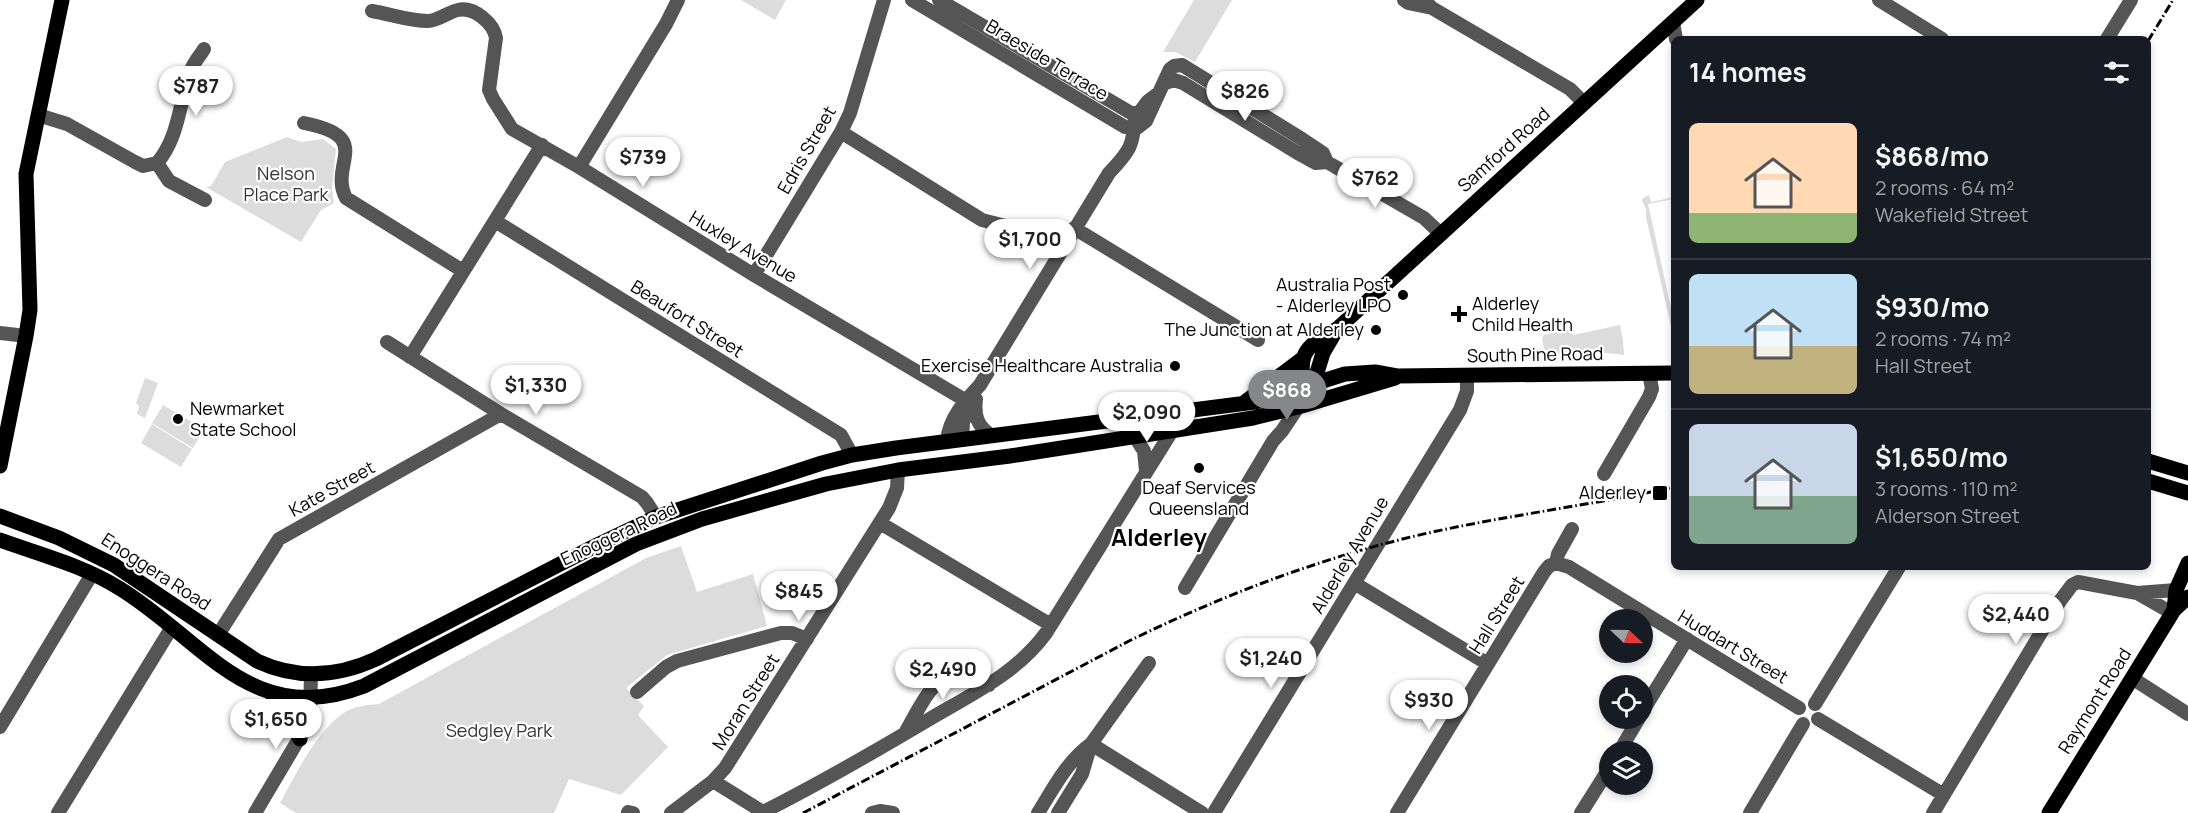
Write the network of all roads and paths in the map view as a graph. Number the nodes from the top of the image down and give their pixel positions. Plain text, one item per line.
1 (62, 0) edge
2 (678, 0) edge
3 (884, 0) edge
4 (912, 0) edge
5 (939, 0) edge
6 (1404, 0) edge
7 (1697, 0) edge
8 (1879, 0) edge
9 (2131, 0) edge
10 (1428, 4) edge
11 (372, 11) dead end
12 (1673, 22) junction
13 (1675, 36) edge
14 (1937, 36) edge
15 (2109, 36) edge
16 (204, 49) dead end
17 (1584, 104) junction
18 (38, 114) junction
19 (1137, 119) junction
20 (304, 123) dead end
21 (841, 132) junction
22 (542, 145) junction
23 (157, 163) junction
24 (579, 167) junction
25 (205, 200) dead end
26 (495, 221) junction
27 (1074, 228) junction
28 (1441, 234) junction
29 (1067, 242) junction
30 (463, 271) junction
31 (754, 275) junction
32 (1337, 329) junction
33 (0, 333) edge
34 (26, 336) junction
35 (1258, 340) dead end
36 (387, 342) dead end
37 (410, 357) junction
38 (1302, 359) junction
39 (1288, 368) junction
40 (1649, 373) junction
41 (1671, 373) edge
42 (1397, 376) junction
43 (1467, 376) junction
44 (1306, 382) junction
45 (1245, 402) junction
46 (971, 404) junction
47 (1306, 404) junction
48 (501, 414) junction
49 (1262, 416) junction
50 (1172, 431) junction
51 (992, 436) junction
52 (1135, 437) junction
53 (954, 440) junction
54 (1273, 441) junction
55 (896, 448) junction
56 (852, 455) junction
57 (963, 461) junction
58 (2188, 461) edge
59 (2151, 462) edge
60 (0, 466) edge
61 (2173, 468) junction
62 (898, 470) junction
63 (1146, 471) junction
64 (2188, 473) edge
65 (1604, 474) dead end
66 (2151, 482) edge
67 (2187, 495) edge
68 (0, 516) edge
69 (656, 517) junction
70 (880, 523) junction
71 (1572, 529) dead end
72 (0, 540) edge
73 (1556, 563) junction
74 (2188, 563) edge
75 (1897, 570) edge
76 (92, 574) junction
77 (1354, 583) junction
78 (1185, 588) dead end
79 (2137, 593) junction
80 (2182, 594) edge
81 (2173, 612) junction
82 (1051, 626) junction
83 (172, 627) junction
84 (218, 635) junction
85 (807, 639) junction
86 (1687, 639) junction
87 (1149, 663) dead end
88 (1488, 664) junction
89 (311, 674) junction
90 (2132, 678) junction
91 (989, 685) junction
92 (636, 692) dead end
93 (271, 693) junction
94 (1653, 694) edge
95 (311, 698) junction
96 (1815, 704) junction
97 (1799, 708) junction
98 (2188, 714) edge
99 (1818, 719) junction
100 (1803, 724) junction
101 (0, 727) edge
102 (904, 734) junction
103 (300, 739) junction
104 (1091, 744) junction
105 (713, 780) junction
106 (1599, 784) edge
107 (1944, 795) junction
108 (57, 813) edge
109 (255, 813) edge
110 (671, 813) edge
111 (1038, 813) edge
112 (1058, 813) edge
113 (1209, 813) edge
114 (1397, 813) edge
115 (1581, 813) edge
116 (1750, 813) edge
117 (1933, 813) edge
118 (2049, 813) edge

1 - 18 main road
2 - 24 street
3 - 21 street, Edris Street
4 - 19 street, Braeside Terrace
5 - 19 street, Braeside Terrace
6 - 10 street
7 - 12 main road, Samford Road
8 - 14 street
9 - 15 street
10 - 17 street
11 - 22 street, Huxley Avenue
12 - 13 street
12 - 17 main road, Samford Road
16 - 23 street
17 - 28 main road, Samford Road
18 - 23 street
18 - 34 main road
19 - 27 street
19 - 28 street
20 - 30 street
21 - 29 street
21 - 31 street, Edris Street
22 - 24 street, Huxley Avenue
22 - 26 street
23 - 25 street
24 - 31 street, Huxley Avenue
26 - 30 street
26 - 56 street, Beaufort Street
27 - 29 street
27 - 35 street
28 - 32 main road, Samford Road
29 - 46 street
30 - 37 street
31 - 46 street, Huxley Avenue
32 - 38 main road, Samford Road
32 - 44 main road, Samford Road
33 - 34 street
34 - 60 main road
36 - 37 street
37 - 48 street
38 - 39 main road
38 - 44 main road, Samford Road
39 - 44 main road
39 - 45 main road
40 - 41 main road, South Pine Road
40 - 43 main road, South Pine Road
40 - 65 street
42 - 43 main road, South Pine Road
42 - 44 main road, South Pine Road
42 - 47 main road, South Pine Road
43 - 77 street, Alderley Avenue
44 - 45 main road, Enoggera Road
44 - 47 main road, Samford Road
45 - 51 main road, Enoggera Road
46 - 51 street
46 - 53 street
47 - 49 main road, Enoggera Road
47 - 54 street
48 - 69 street
48 - 84 street, Kate Street
49 - 50 main road, Enoggera Road
49 - 54 street
50 - 52 main road, Enoggera Road
50 - 63 street
51 - 53 main road, Enoggera Road
52 - 57 main road, Enoggera Road
52 - 63 street
53 - 55 main road, Enoggera Road
53 - 57 main road
54 - 78 street
55 - 56 main road, Enoggera Road
55 - 62 main road
56 - 69 main road, Enoggera Road
57 - 62 main road, Enoggera Road
58 - 61 main road
59 - 61 main road
61 - 64 main road
62 - 70 street, Moran Street
62 - 95 main road, Enoggera Road
63 - 82 street
66 - 67 main road
68 - 84 main road, Enoggera Road
69 - 89 main road, Enoggera Road
70 - 82 street
70 - 85 street, Moran Street
71 - 73 street, Hall Street
72 - 76 main road, Enoggera Road
73 - 86 street, Huddart Street
73 - 88 street, Hall Street
74 - 80 main road, Raymont Road
75 - 96 street
76 - 83 main road, Enoggera Road
76 - 101 street
77 - 88 street
77 - 113 street, Alderley Avenue
79 - 80 street
79 - 81 street
79 - 107 street
80 - 81 main road, Raymont Road
81 - 90 main road, Raymont Road
82 - 91 street
83 - 93 main road, Enoggera Road
83 - 108 street
84 - 89 main road, Enoggera Road
85 - 92 street
85 - 105 street, Moran Street
86 - 94 street
86 - 97 street, Huddart Street
87 - 104 street
88 - 114 street, Hall Street
89 - 95 street
90 - 98 street
90 - 118 main road, Raymont Road
91 - 102 street
91 - 102 street
93 - 95 main road, Enoggera Road
93 - 103 main road
95 - 103 street
96 - 97 street
96 - 99 street
97 - 100 street
99 - 100 street
99 - 107 street
100 - 116 street
102 - 105 street
103 - 109 street
104 - 111 street
104 - 112 street
104 - 113 street
105 - 110 street, Moran Street
106 - 115 street
107 - 117 street

